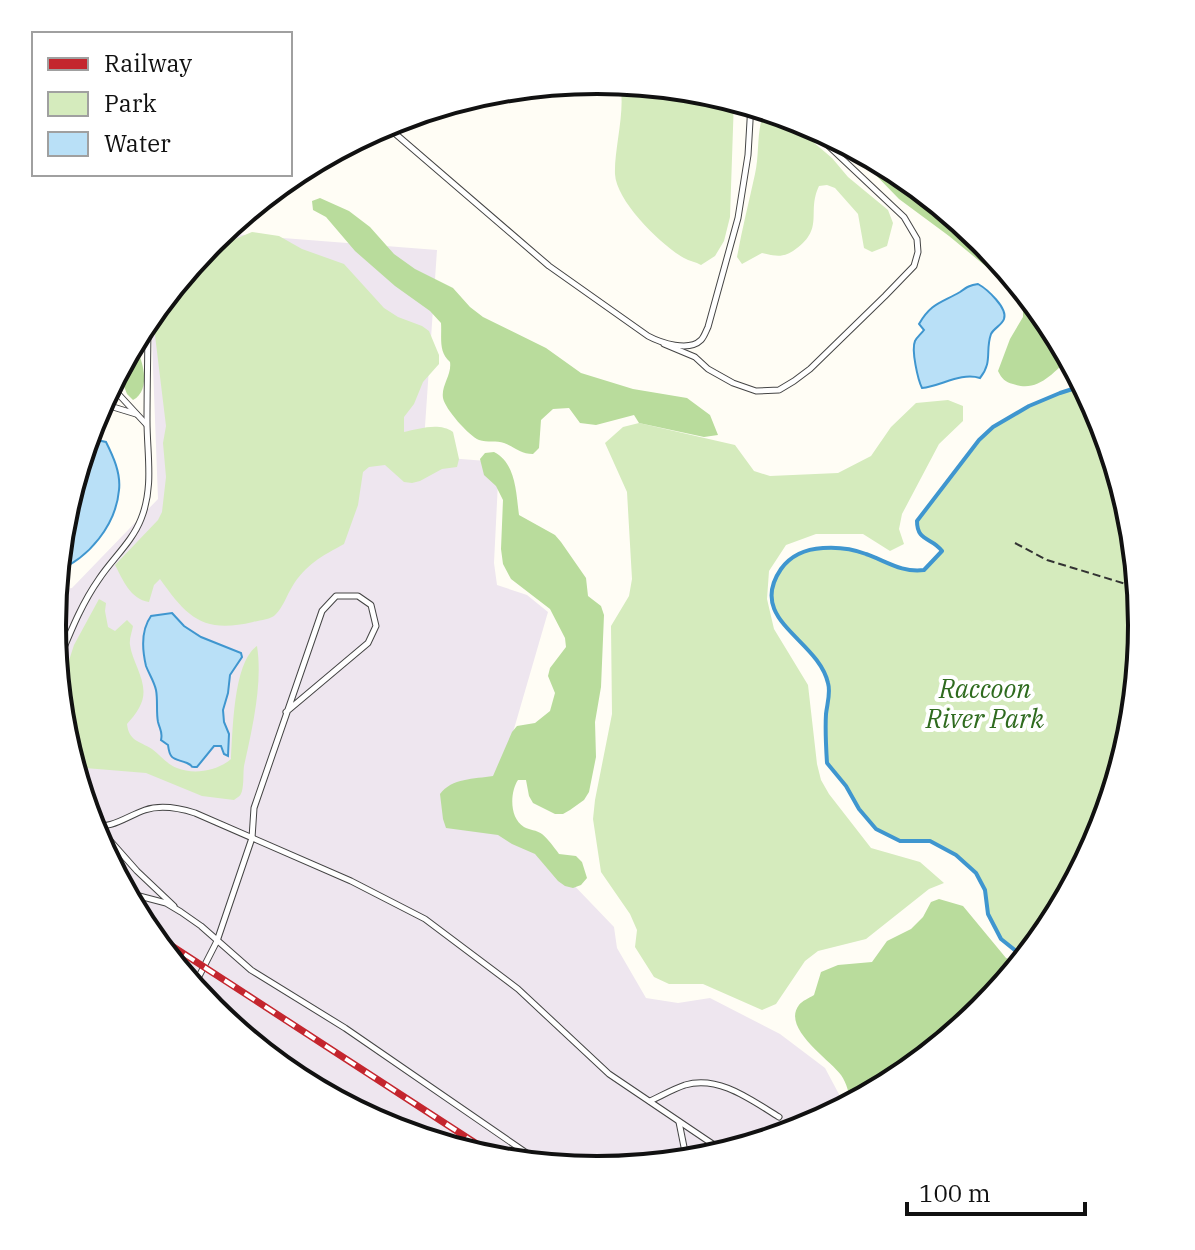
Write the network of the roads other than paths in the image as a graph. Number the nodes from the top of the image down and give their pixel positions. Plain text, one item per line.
1 (750, 117) edge
2 (395, 134) edge
3 (829, 146) edge
4 (659, 342) junction
5 (148, 343) edge
6 (119, 395) edge
7 (113, 407) edge
8 (137, 414) junction
9 (147, 424) junction
10 (66, 641) edge
11 (286, 712) junction
12 (105, 824) edge
13 (252, 838) junction
14 (116, 849) edge
15 (140, 896) edge
16 (181, 912) junction
17 (217, 941) junction
18 (199, 976) edge
19 (649, 1101) junction
20 (779, 1117) dead end
21 (679, 1121) junction
22 (712, 1143) edge
23 (684, 1149) edge
24 (524, 1151) edge

1 - 4 lane
2 - 4 lane
3 - 4 lane
5 - 9 lane
6 - 8 lane
7 - 8 lane
8 - 9 lane
9 - 10 lane
11 - 11 lane
11 - 13 lane
12 - 13 lane
13 - 17 lane
13 - 19 lane
14 - 16 lane
15 - 16 lane
16 - 17 lane
17 - 18 lane
17 - 24 lane
19 - 20 lane
19 - 21 lane
21 - 22 lane
21 - 23 lane

